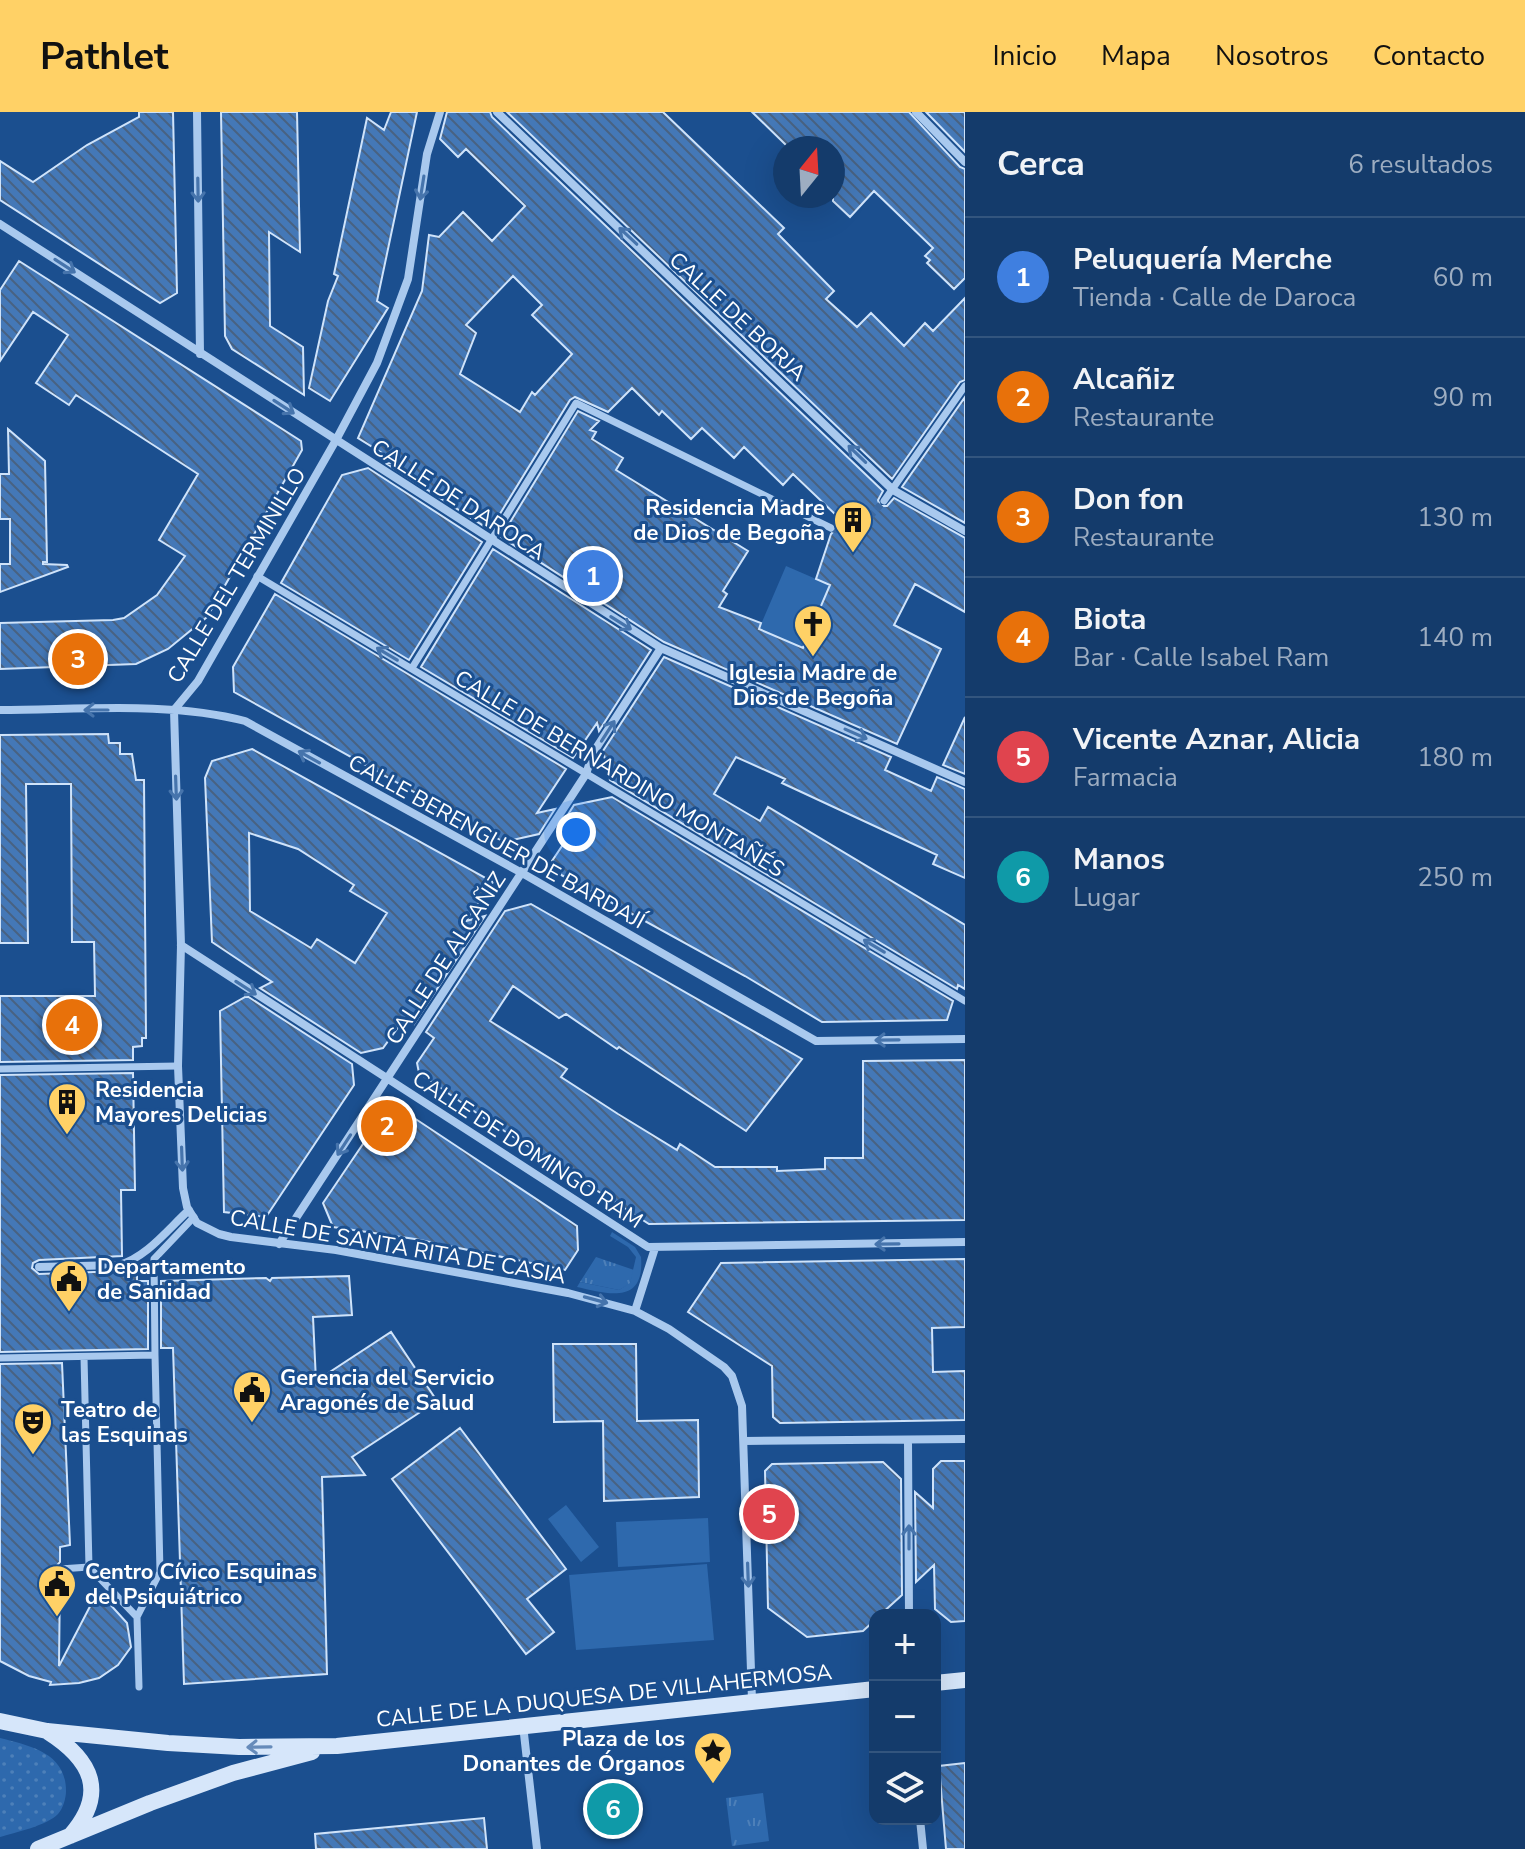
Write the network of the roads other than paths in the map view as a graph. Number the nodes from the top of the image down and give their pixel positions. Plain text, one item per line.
1 (197, 112) edge
2 (440, 112) edge
3 (497, 112) edge
4 (916, 112) edge
5 (965, 162) edge
6 (0, 224) edge
7 (200, 354) junction
8 (965, 386) edge
9 (336, 440) junction
10 (893, 490) junction
11 (884, 501) tunnel mouth
12 (831, 528) tunnel mouth
13 (965, 530) edge
14 (489, 540) junction
15 (257, 576) junction
16 (661, 648) junction
17 (412, 668) junction
18 (0, 710) edge
19 (174, 710) junction
20 (586, 774) junction
21 (965, 782) edge
22 (522, 873) junction
23 (181, 945) junction
24 (965, 1001) edge
25 (965, 1039) edge
26 (178, 1066) junction
27 (0, 1069) edge
28 (387, 1080) junction
29 (191, 1213) junction
30 (965, 1242) edge
31 (279, 1244) junction
32 (655, 1248) junction
33 (39, 1267) dead end
34 (635, 1311) junction
35 (155, 1355) junction
36 (84, 1357) junction
37 (0, 1358) edge
38 (965, 1439) edge
39 (908, 1440) junction
40 (744, 1441) junction
41 (89, 1567) junction
42 (60, 1569) dead end
43 (909, 1609) edge
44 (137, 1617) junction
45 (965, 1680) edge
46 (941, 1682) edge
47 (139, 1687) dead end
48 (869, 1690) edge
49 (752, 1700) junction
50 (0, 1721) edge
51 (523, 1725) junction
52 (47, 1731) junction
53 (337, 1746) junction
54 (921, 1825) edge
55 (69, 1837) junction
56 (38, 1849) edge
57 (537, 1849) edge
58 (923, 1849) edge

1 -> 7 street
2 -> 9 street, CALLE DEL TERMINILLO
10 -> 3 street, CALLE DE BORJA
4 - 5 street
6 -> 7 street, CALLE DE DAROCA
7 -> 9 street, CALLE DE DAROCA
8 - 10 street
9 - 14 street, CALLE DE DAROCA
9 - 15 street, CALLE DEL TERMINILLO
10 - 11 street
10 - 13 street, CALLE DE BORJA
12 - 14 street
14 -> 16 street, CALLE DE DAROCA
14 - 17 street
17 -> 15 street, CALLE DE BERNARDINO MONTAÑÉS
15 - 19 street, CALLE DEL TERMINILLO
20 -> 16 street, CALLE DE ALCAÑIZ
16 -> 21 street, CALLE DE DAROCA
17 - 20 street, CALLE DE BERNARDINO MONTAÑÉS
19 -> 18 street, CALLE BERENGUER DE BARDAJÍ
22 -> 19 street, CALLE BERENGUER DE BARDAJÍ
19 -> 23 street, CALLE DEL TERMINILLO
20 - 22 street, CALLE DE ALCAÑIZ
24 -> 20 street, CALLE DE BERNARDINO MONTAÑÉS
25 -> 22 street, CALLE BERENGUER DE BARDAJÍ
22 - 28 street, CALLE DE ALCAÑIZ
23 - 26 street, CALLE DEL TERMINILLO
23 -> 28 street, CALLE DE DOMINGO RAM
26 - 27 street
26 -> 29 street, CALLE DEL TERMINILLO
28 -> 31 street, CALLE DE ALCAÑIZ
28 - 32 street, CALLE DE DOMINGO RAM
29 - 31 street, CALLE DE SANTA RITA DE CASIA
29 - 33 street
29 - 35 street
30 -> 32 street, CALLE DE DOMINGO RAM
31 -> 34 street, CALLE DE SANTA RITA DE CASIA
32 - 34 street, CALLE DE DOMINGO RAM
34 - 40 street, CALLE DE SANTA RITA DE CASIA
35 - 36 street
35 - 44 street
36 - 37 street
36 - 41 street
38 - 39 street
39 - 40 street
43 -> 39 street
40 -> 49 street, CALLE DE SANTA RITA DE CASIA
41 - 42 street
41 - 44 street
44 - 47 street
45 - 46 main road
48 - 49 main road, CALLE DE LA DUQUESA DE VILLAHERMOSA
49 - 51 main road, CALLE DE LA DUQUESA DE VILLAHERMOSA
50 - 52 main road, CALLE DE LA DUQUESA DE VILLAHERMOSA
51 - 53 main road, CALLE DE LA DUQUESA DE VILLAHERMOSA
51 - 57 street
53 -> 52 main road, CALLE DE LA DUQUESA DE VILLAHERMOSA
52 - 55 main road
53 - 55 main road, CALLE DE LA DUQUESA DE VILLAHERMOSA
54 - 58 street
55 - 56 main road, CALLE DE LA DUQUESA DE VILLAHERMOSA

